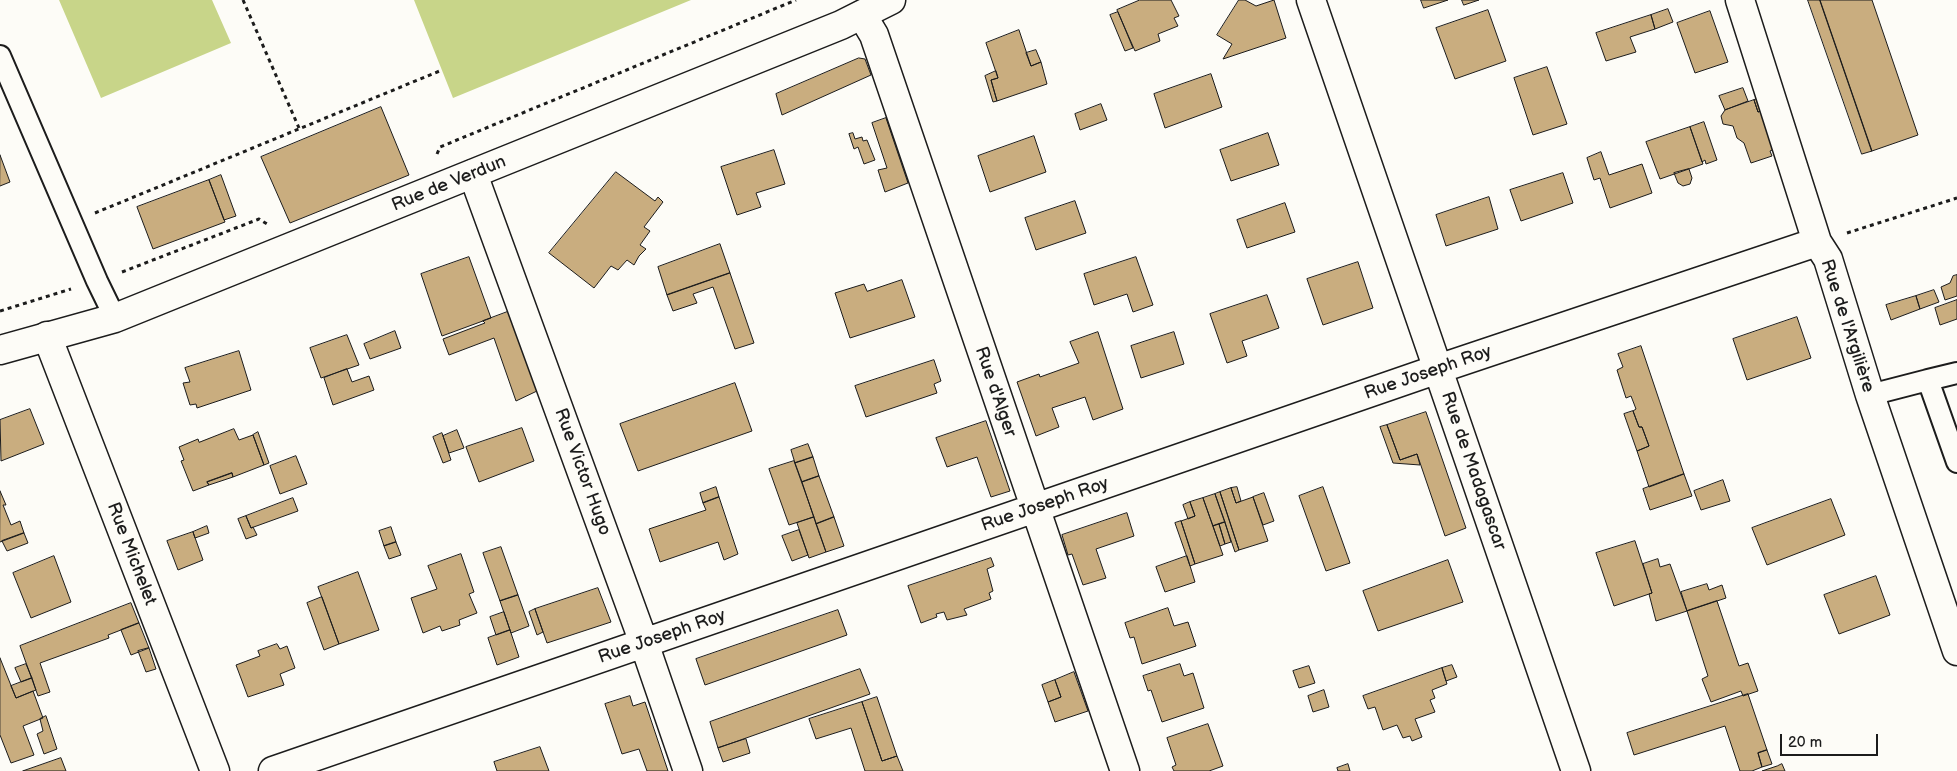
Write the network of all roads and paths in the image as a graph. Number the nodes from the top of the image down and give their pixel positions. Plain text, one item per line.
1 (243, 0) edge
2 (796, 0) edge
3 (891, 0) edge
4 (1311, 0) edge
5 (1740, 0) edge
6 (862, 16) junction
7 (0, 56) edge
8 (442, 70) dead end
9 (299, 128) junction
10 (436, 156) dead end
11 (473, 174) junction
12 (1957, 198) edge
13 (72, 222) junction
14 (272, 228) dead end
15 (1817, 242) junction
16 (97, 281) junction
17 (0, 311) edge
18 (115, 318) junction
19 (47, 336) junction
20 (0, 350) edge
21 (1438, 369) junction
22 (1957, 373) edge
23 (1928, 380) junction
24 (1870, 395) junction
25 (1957, 462) edge
26 (1034, 508) junction
27 (644, 643) junction
28 (1957, 651) edge
29 (214, 771) edge
30 (274, 771) edge
31 (688, 771) edge
32 (1125, 771) edge
33 (1576, 771) edge

1 - 9 path
2 - 10 path
3 - 6 street, Rue de Verdun
4 - 21 street, Rue de Madagascar
5 - 15 street, Rue de l'Argilière
6 - 11 street, Rue de Verdun
6 - 26 street, Rue d'Alger
7 - 13 lane
8 - 9 path
9 - 13 path
11 - 18 street, Rue de Verdun
11 - 27 street, Rue Victor Hugo
12 - 15 path
13 - 16 lane
14 - 16 path
15 - 21 street, Rue Joseph Roy
15 - 24 street, Rue de l'Argilière
16 - 17 path
16 - 18 lane
18 - 19 street, Rue de Verdun
19 - 20 street, Rue de Verdun
19 - 29 street, Rue Michelet
21 - 26 street, Rue Joseph Roy
21 - 33 street, Rue de Madagascar
22 - 23 lane
23 - 24 lane
23 - 25 lane
24 - 28 street, Rue de l'Argilière
26 - 27 street, Rue Joseph Roy
26 - 32 street, Rue d'Alger
27 - 30 street, Rue Joseph Roy
27 - 31 street, Rue Victor Hugo

